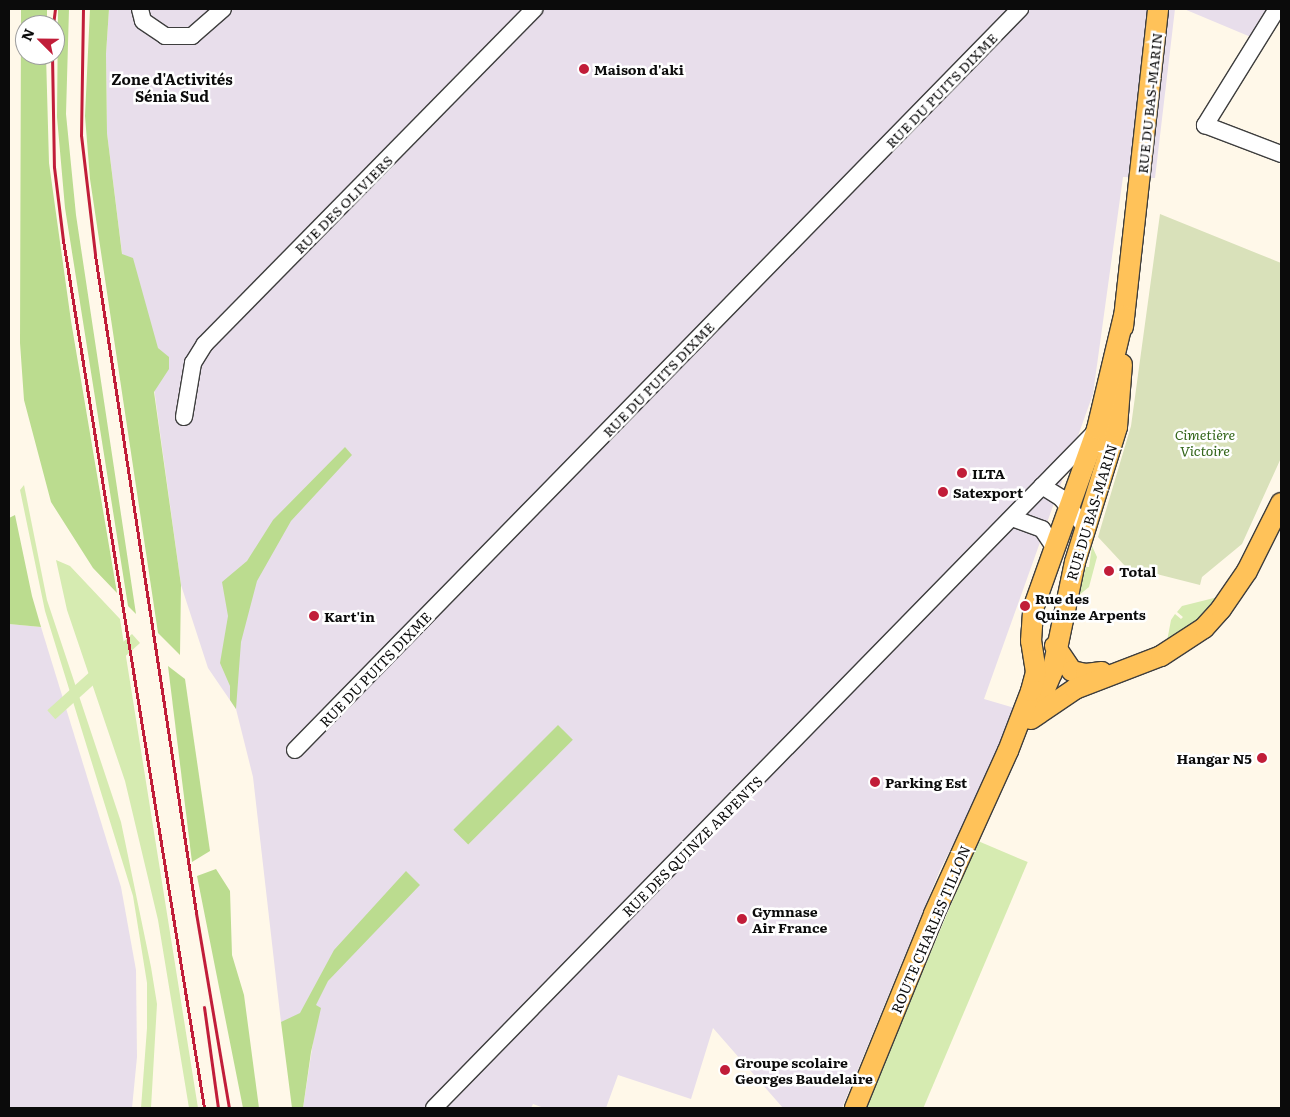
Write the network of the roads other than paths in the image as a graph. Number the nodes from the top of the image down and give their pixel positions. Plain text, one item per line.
1 (140, 9) edge
2 (224, 9) edge
3 (534, 9) edge
4 (1020, 9) edge
5 (1158, 9) edge
6 (1277, 9) edge
7 (1281, 154) edge
8 (1124, 316) junction
9 (1120, 406) junction
10 (184, 417) dead end
11 (1097, 430) junction
12 (1042, 486) junction
13 (1281, 503) edge
14 (1071, 508) junction
15 (1012, 518) junction
16 (1085, 527) junction
17 (1056, 548) junction
18 (1032, 631) junction
19 (1055, 646) junction
20 (1119, 671) junction
21 (1052, 673) junction
22 (1075, 689) junction
23 (1040, 701) junction
24 (1024, 718) junction
25 (296, 750) dead end
26 (1008, 751) joint
27 (434, 1108) edge
28 (855, 1108) edge

1 - 2 street
3 - 10 street, RUE DES OLIVIERS
4 - 25 street, RUE DU PUITS DIXME
5 - 8 main road, RUE DU BAS-MARIN
6 - 7 street
8 - 9 main road, RUE DU BAS-MARIN
8 - 11 main road, RUE DU BAS-MARIN
9 - 11 street, RUE DES QUINZE ARPENTS
9 - 16 main road, RUE DU BAS-MARIN
11 - 12 street, RUE DES QUINZE ARPENTS
11 - 14 main road, RUE DU BAS-MARIN
12 - 14 street
12 - 15 street, RUE DES QUINZE ARPENTS
13 - 20 main road
14 - 16 street
14 - 17 main road, RUE DU BAS-MARIN
15 - 17 street
15 - 27 street, RUE DES QUINZE ARPENTS
16 - 19 main road, RUE DU BAS-MARIN
17 - 18 main road, RUE DU BAS-MARIN
18 - 21 main road
18 - 24 main road, RUE DU BAS-MARIN
19 - 20 main road
19 - 21 main road, RUE DU BAS-MARIN
20 - 22 main road
21 - 22 main road
21 - 23 main road, RUE DU BAS-MARIN
22 - 23 main road
22 - 24 main road
23 - 24 main road, RUE DU BAS-MARIN
24 - 26 main road, RUE DU BAS-MARIN
26 - 28 main road, ROUTE CHARLES TILLON

